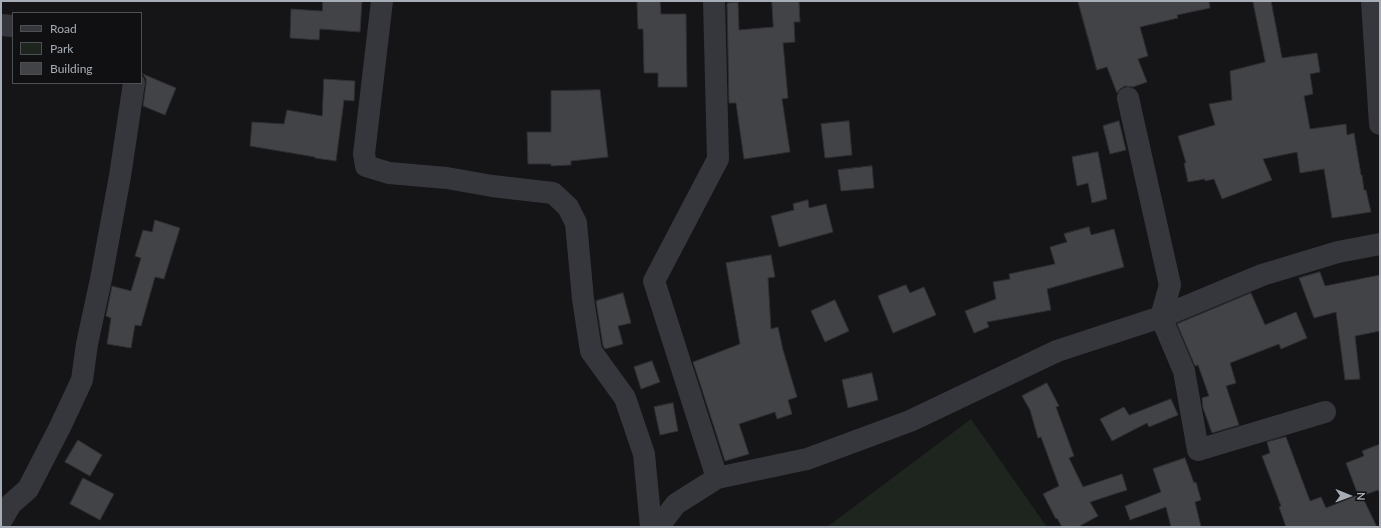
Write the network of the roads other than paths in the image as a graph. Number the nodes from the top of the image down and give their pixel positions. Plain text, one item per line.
1 (382, 1) edge
2 (714, 1) edge
3 (1372, 1) edge
4 (1, 25) edge
5 (12, 26) edge
6 (134, 84) edge
7 (1128, 98) dead end
8 (1380, 124) edge
9 (1380, 244) edge
10 (1161, 317) junction
11 (1325, 412) dead end
12 (717, 478) junction
13 (1, 521) edge
14 (651, 527) edge
15 (658, 527) edge

1 - 14 street
2 - 12 street
3 - 8 street
4 - 5 street
6 - 13 street
7 - 10 street
9 - 10 street
10 - 11 street
10 - 12 street
12 - 15 street

